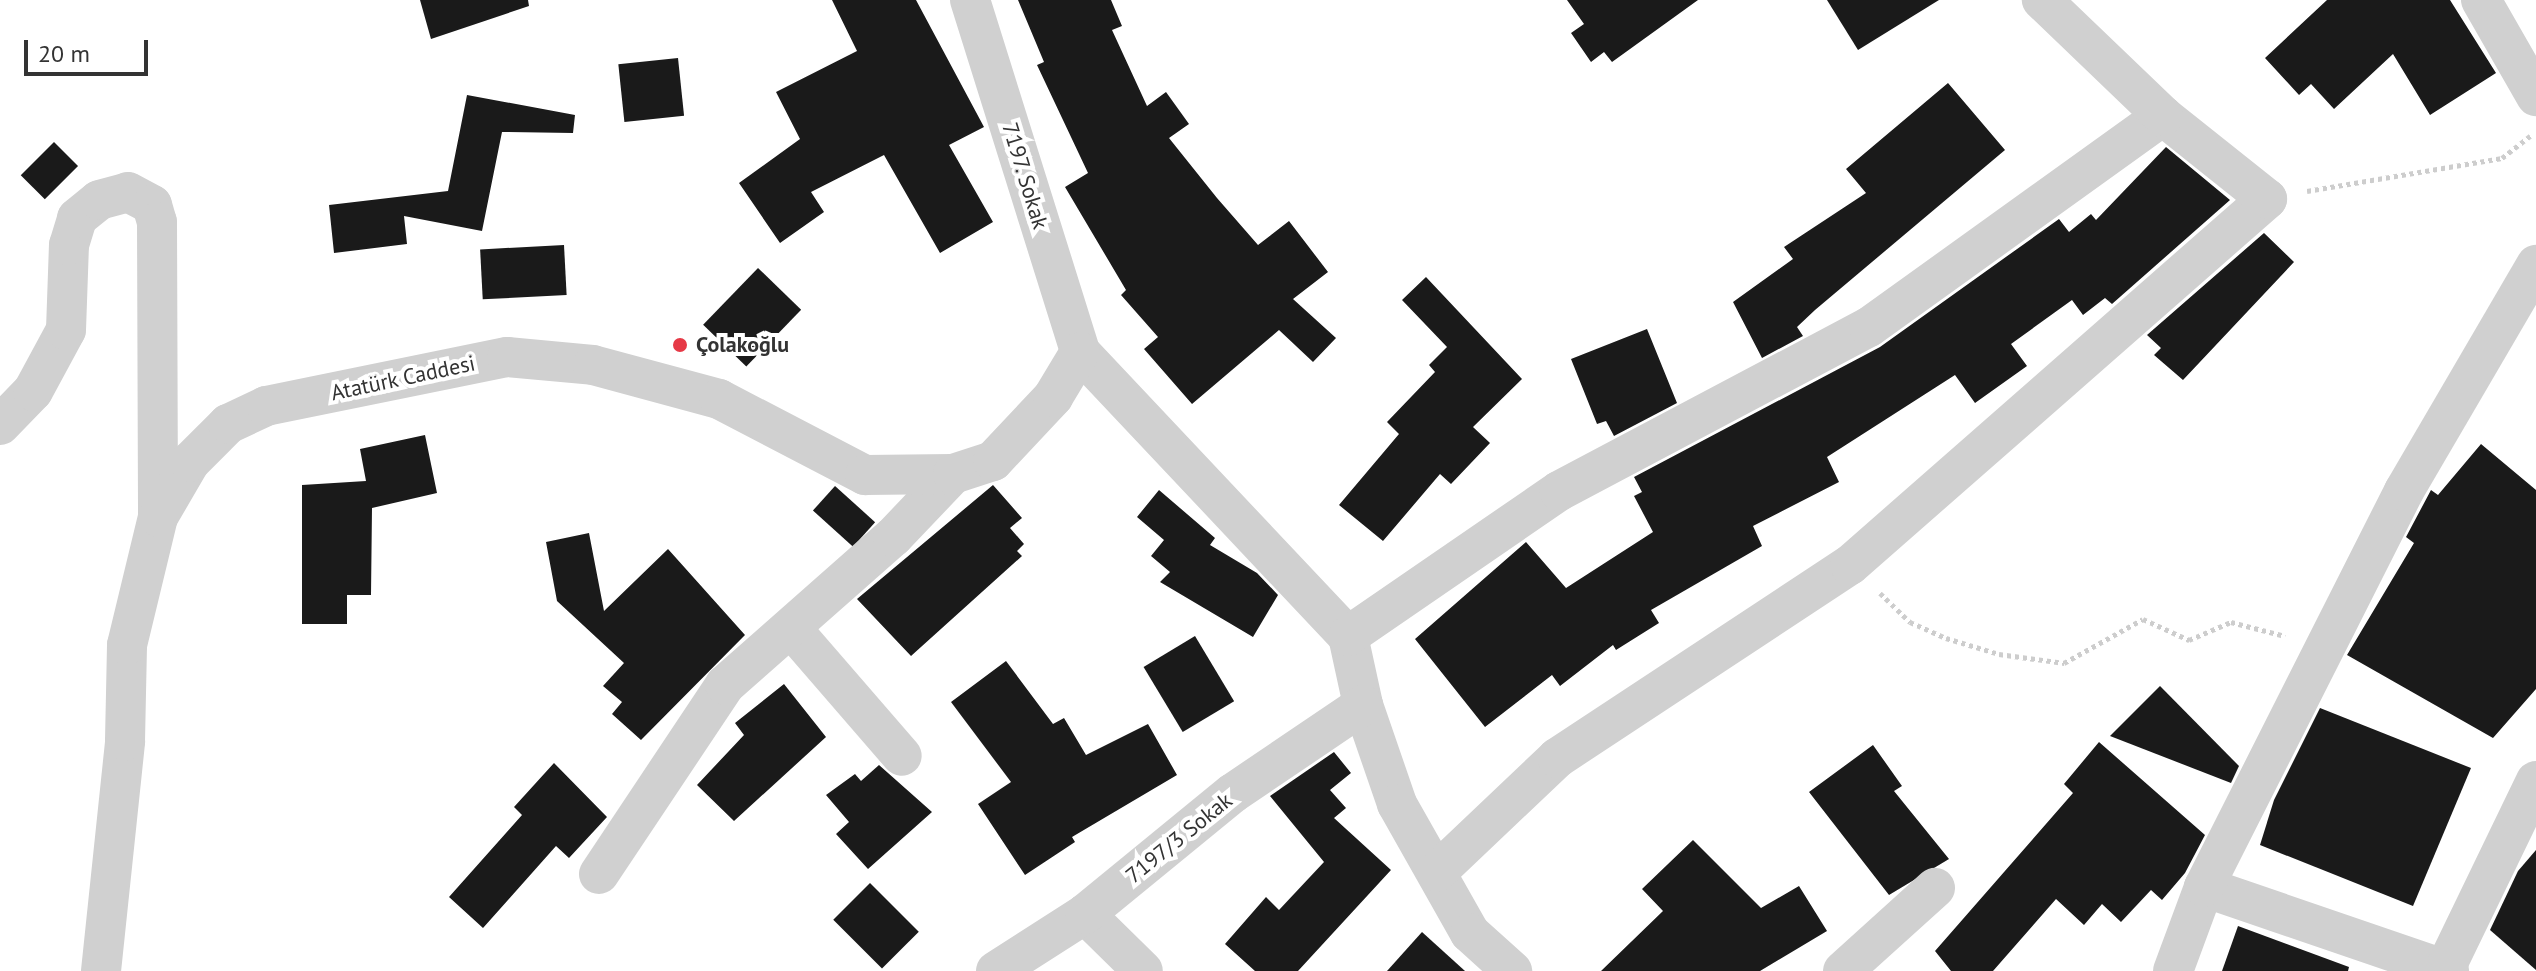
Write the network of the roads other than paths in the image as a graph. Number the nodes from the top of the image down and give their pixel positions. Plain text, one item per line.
1 (970, 0) edge
2 (2042, 0) edge
3 (2481, 0) edge
4 (2536, 96) edge
5 (2163, 116) junction
6 (2536, 265) edge
7 (1080, 352) junction
8 (0, 425) edge
9 (953, 474) junction
10 (158, 517) junction
11 (791, 628) junction
12 (1348, 636) junction
13 (1363, 705) junction
14 (902, 756) dead end
15 (2536, 781) edge
16 (1437, 872) junction
17 (599, 874) dead end
18 (2204, 887) junction
19 (1935, 888) dead end
20 (1085, 914) junction
21 (2446, 970) edge
22 (101, 971) edge
23 (996, 971) edge
24 (1143, 971) edge
25 (1512, 971) edge
26 (1843, 971) edge
27 (2173, 971) edge

1 - 7 street, 7197. Sokak
2 - 5 street
3 - 4 street
5 - 12 street
5 - 16 street
6 - 18 street
7 - 9 street, Atatürk Caddesi
7 - 12 street
8 - 10 street
9 - 10 street, Atatürk Caddesi
9 - 11 street
10 - 22 street, Atatürk Caddesi
11 - 14 street
11 - 17 street
12 - 13 street
13 - 16 street
13 - 20 street, 7197/3 Sokak
15 - 21 street
16 - 25 street
18 - 21 street
18 - 27 street
19 - 26 street
20 - 23 street, 7197/3 Sokak
20 - 24 street

